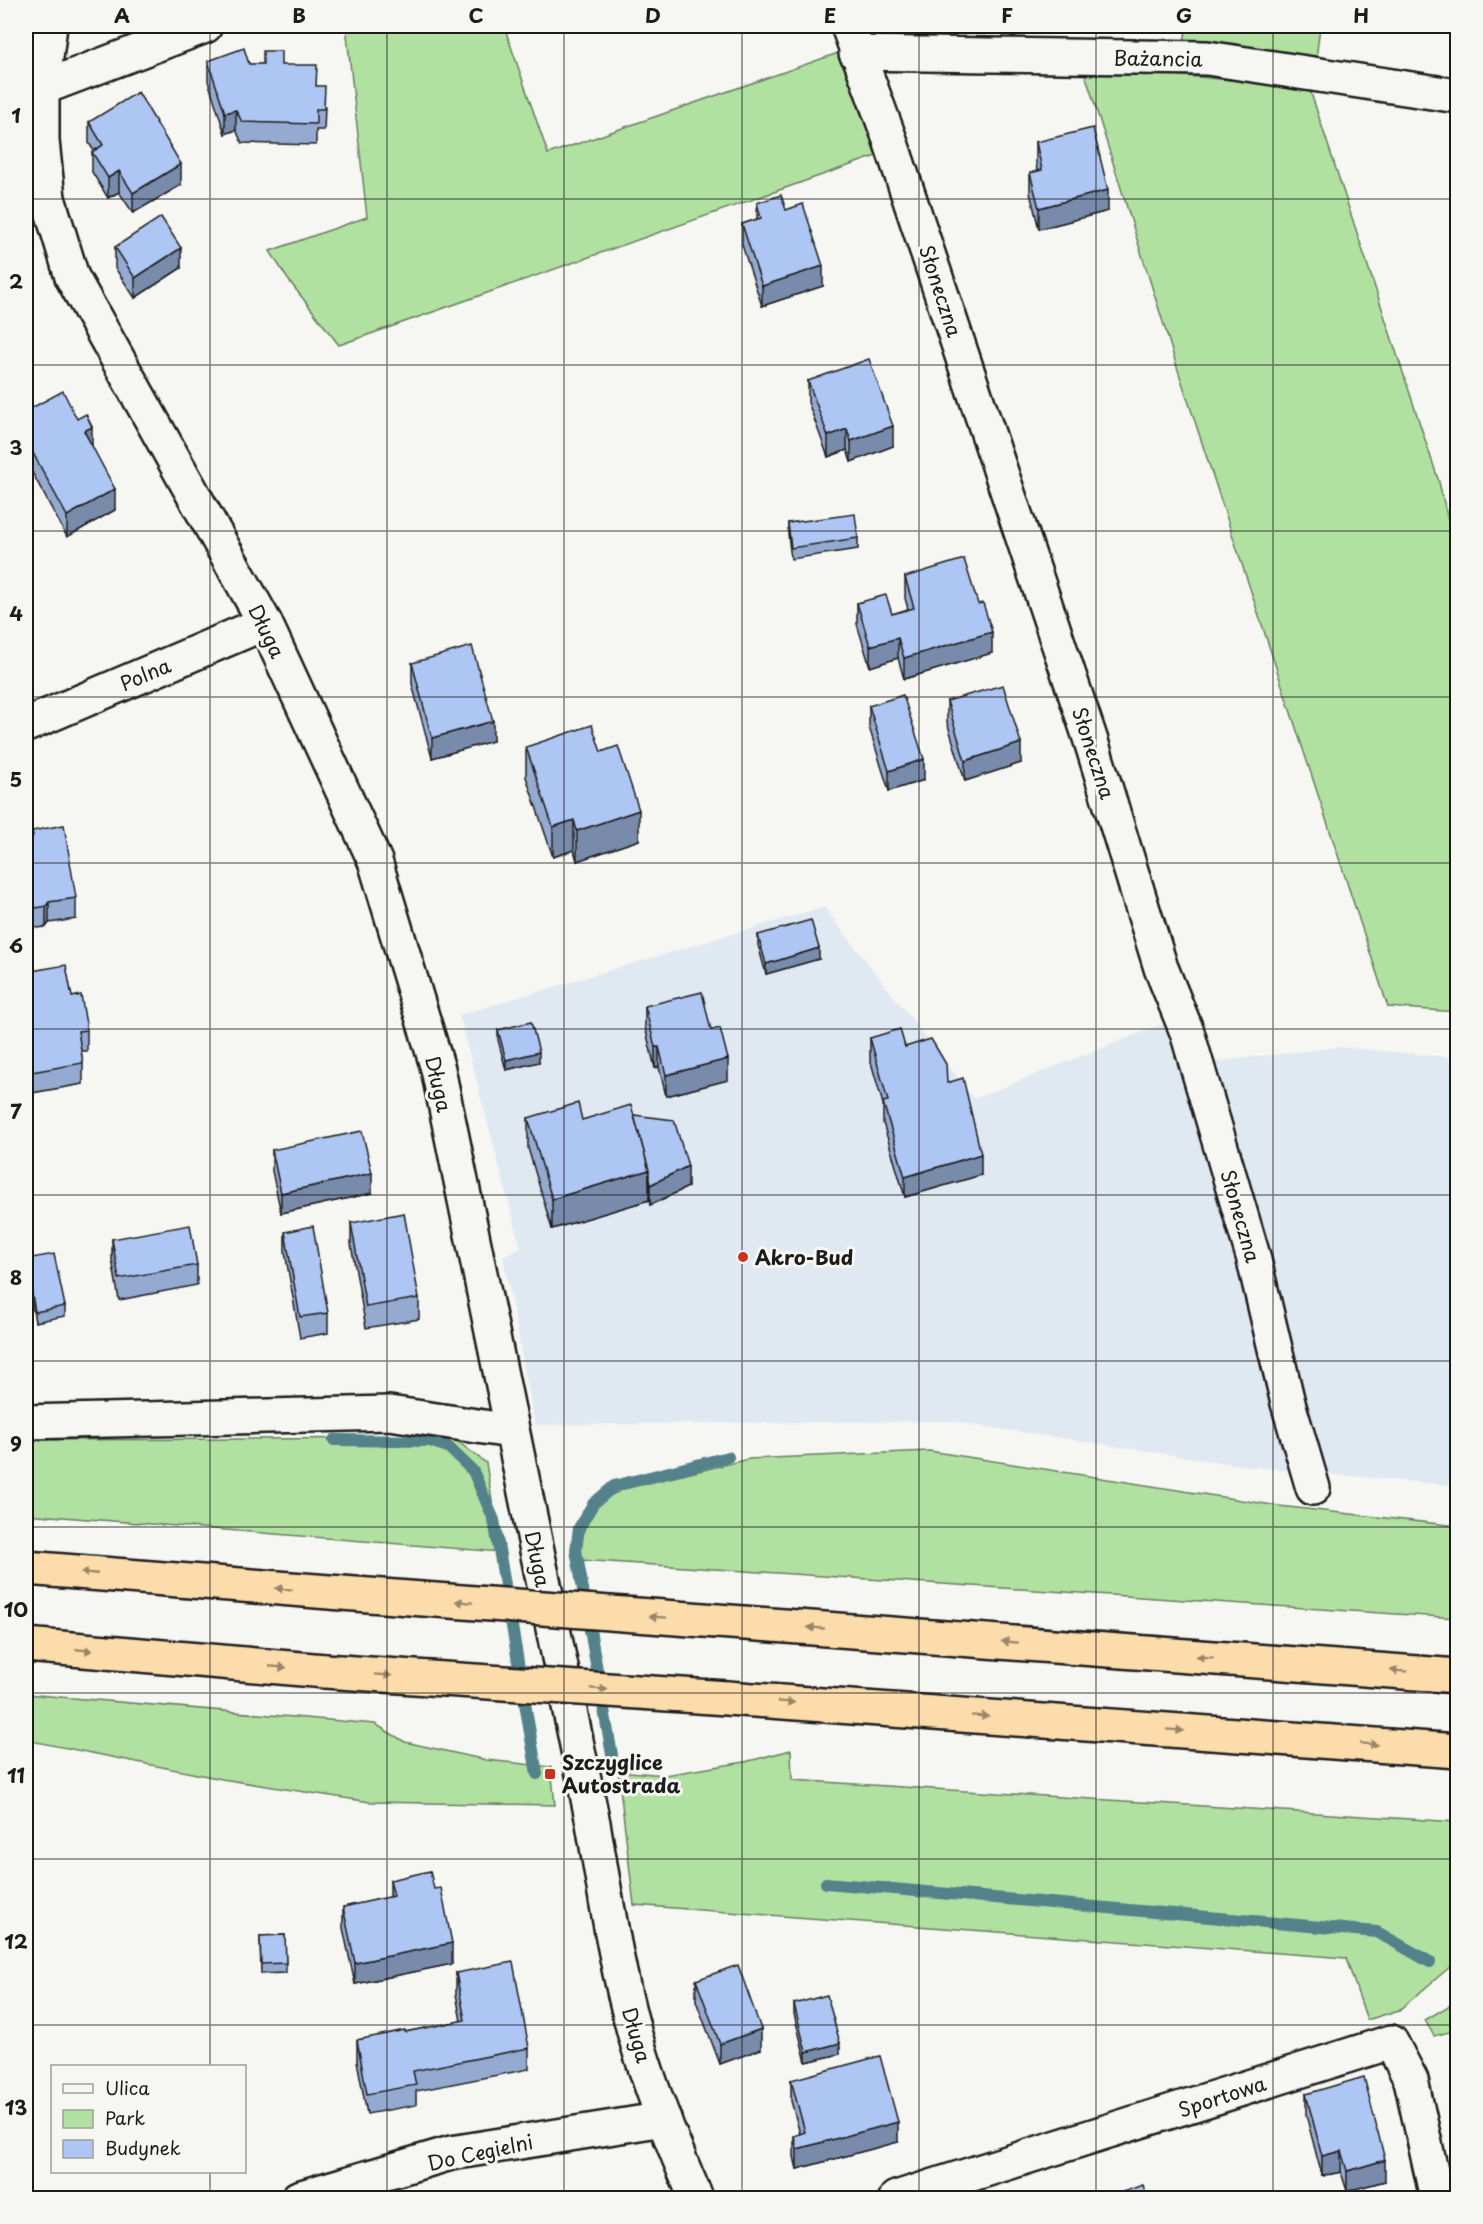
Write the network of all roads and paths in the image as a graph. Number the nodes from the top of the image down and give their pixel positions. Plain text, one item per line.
1 (50, 26) edge
2 (205, 26) edge
3 (852, 39) edge
4 (42, 88) junction
5 (1458, 96) edge
6 (265, 623) junction
7 (26, 725) edge
8 (26, 1422) edge
9 (512, 1431) junction
10 (1313, 1488) dead end
11 (26, 1568) edge
12 (26, 1646) edge
13 (1458, 1676) edge
14 (1458, 1751) edge
15 (664, 2119) junction
16 (298, 2199) edge
17 (696, 2199) edge
18 (896, 2199) edge
19 (1437, 2199) edge

1 - 4 street, Długa
2 - 4 street
3 - 5 street, Bażancia
3 - 10 street, Słoneczna
4 - 6 street, Długa
6 - 7 street, Polna
6 - 9 street, Długa
8 - 9 street
9 - 15 street, Długa
13 -> 11 highway, bridge
12 -> 14 highway, bridge
15 - 16 street, Do Cegielni
15 - 17 street, Długa
18 - 19 street, Sportowa

